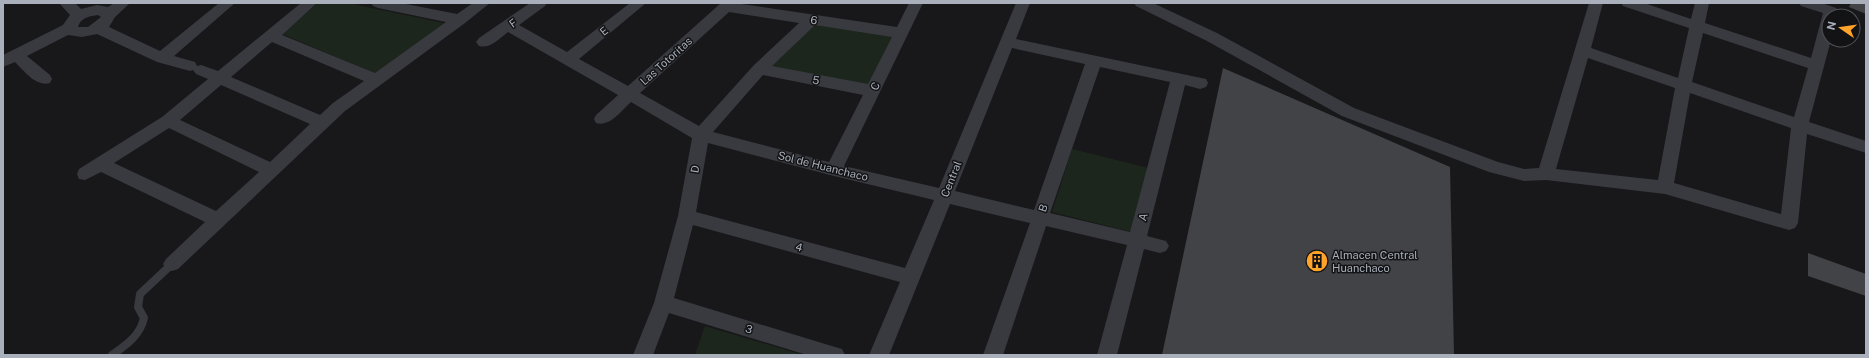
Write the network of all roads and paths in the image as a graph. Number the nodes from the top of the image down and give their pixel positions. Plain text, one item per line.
1 (66, 3) edge
2 (123, 3) edge
3 (228, 3) edge
4 (310, 3) edge
5 (378, 3) edge
6 (483, 3) edge
7 (540, 3) edge
8 (639, 3) edge
9 (916, 3) edge
10 (1021, 3) edge
11 (1141, 3) edge
12 (1596, 3) edge
13 (1628, 3) edge
14 (1702, 3) edge
15 (1806, 3) edge
16 (727, 5) edge
17 (1822, 8) edge
18 (108, 14) junction
19 (460, 20) junction
20 (811, 20) junction
21 (74, 22) junction
22 (509, 26) junction
23 (1697, 26) junction
24 (97, 28) junction
25 (902, 33) junction
26 (271, 36) junction
27 (484, 42) dead end
28 (1007, 42) junction
29 (1821, 47) edge
30 (1584, 51) junction
31 (10, 58) edge
32 (162, 58) junction
33 (569, 59) junction
34 (1094, 61) junction
35 (1816, 65) junction
36 (759, 69) junction
37 (220, 77) junction
38 (44, 79) dead end
39 (1179, 79) junction
40 (376, 80) junction
41 (1200, 84) dead end
42 (1684, 85) junction
43 (873, 91) junction
44 (629, 94) junction
45 (602, 119) dead end
46 (168, 121) junction
47 (322, 123) junction
48 (1800, 125) junction
49 (701, 135) junction
50 (1866, 147) edge
51 (100, 164) junction
52 (271, 170) junction
53 (834, 170) junction
54 (85, 174) dead end
55 (1546, 174) junction
56 (1665, 187) junction
57 (944, 195) junction
58 (687, 216) junction
59 (1040, 218) junction
60 (218, 220) junction
61 (1137, 241) junction
62 (1160, 246) dead end
63 (172, 264) joint
64 (910, 277) junction
65 (663, 303) junction
66 (112, 355) edge
67 (643, 355) edge
68 (835, 355) edge
69 (879, 355) edge
70 (993, 355) edge
71 (1107, 355) edge

1 - 21 street
2 - 18 street
3 - 32 street
4 - 26 street
5 - 19 street
6 - 19 street
7 - 22 street, F
8 - 33 street, E
9 - 25 street, C
10 - 28 street, Central
11 - 55 street
12 - 30 street
13 - 23 street
14 - 23 street
15 - 17 street
16 - 20 street, 6
16 - 44 street, Las Totoritas
18 - 21 street
18 - 24 street
19 - 40 street
20 - 25 street, 6
20 - 36 street
21 - 24 street
21 - 31 street
22 - 27 street, F
22 - 33 street, Sol de Huanchaco
23 - 35 street
23 - 42 street
24 - 32 street
25 - 43 street, C
26 - 37 street
26 - 40 street
28 - 34 street
28 - 57 street, Central
29 - 35 street
30 - 42 street
30 - 55 street
31 - 38 street
32 - 37 street
33 - 44 street, Sol de Huanchaco
34 - 39 street
34 - 59 street, B
35 - 48 street
36 - 43 street, 5
36 - 49 street
37 - 46 street
37 - 47 street
39 - 41 street
39 - 61 street, A
40 - 47 street
42 - 48 street
42 - 56 street
43 - 53 street, C
44 - 45 street, Las Totoritas
44 - 49 street, Sol de Huanchaco
46 - 51 street
46 - 52 street
47 - 52 street
48 - 50 street
48 - 56 street
49 - 53 street, Sol de Huanchaco
49 - 58 street, D
51 - 54 street
51 - 60 street
52 - 60 street
53 - 57 street, Sol de Huanchaco
55 - 56 street
57 - 59 street, Sol de Huanchaco
57 - 64 street, Central
58 - 64 street, 4
58 - 65 street, D
59 - 61 street, Sol de Huanchaco
59 - 70 street, B
60 - 63 street
61 - 62 street, Sol de Huanchaco
61 - 71 street, A
63 - 66 lane
64 - 69 street, Central
65 - 67 street, D
65 - 68 street, 3

